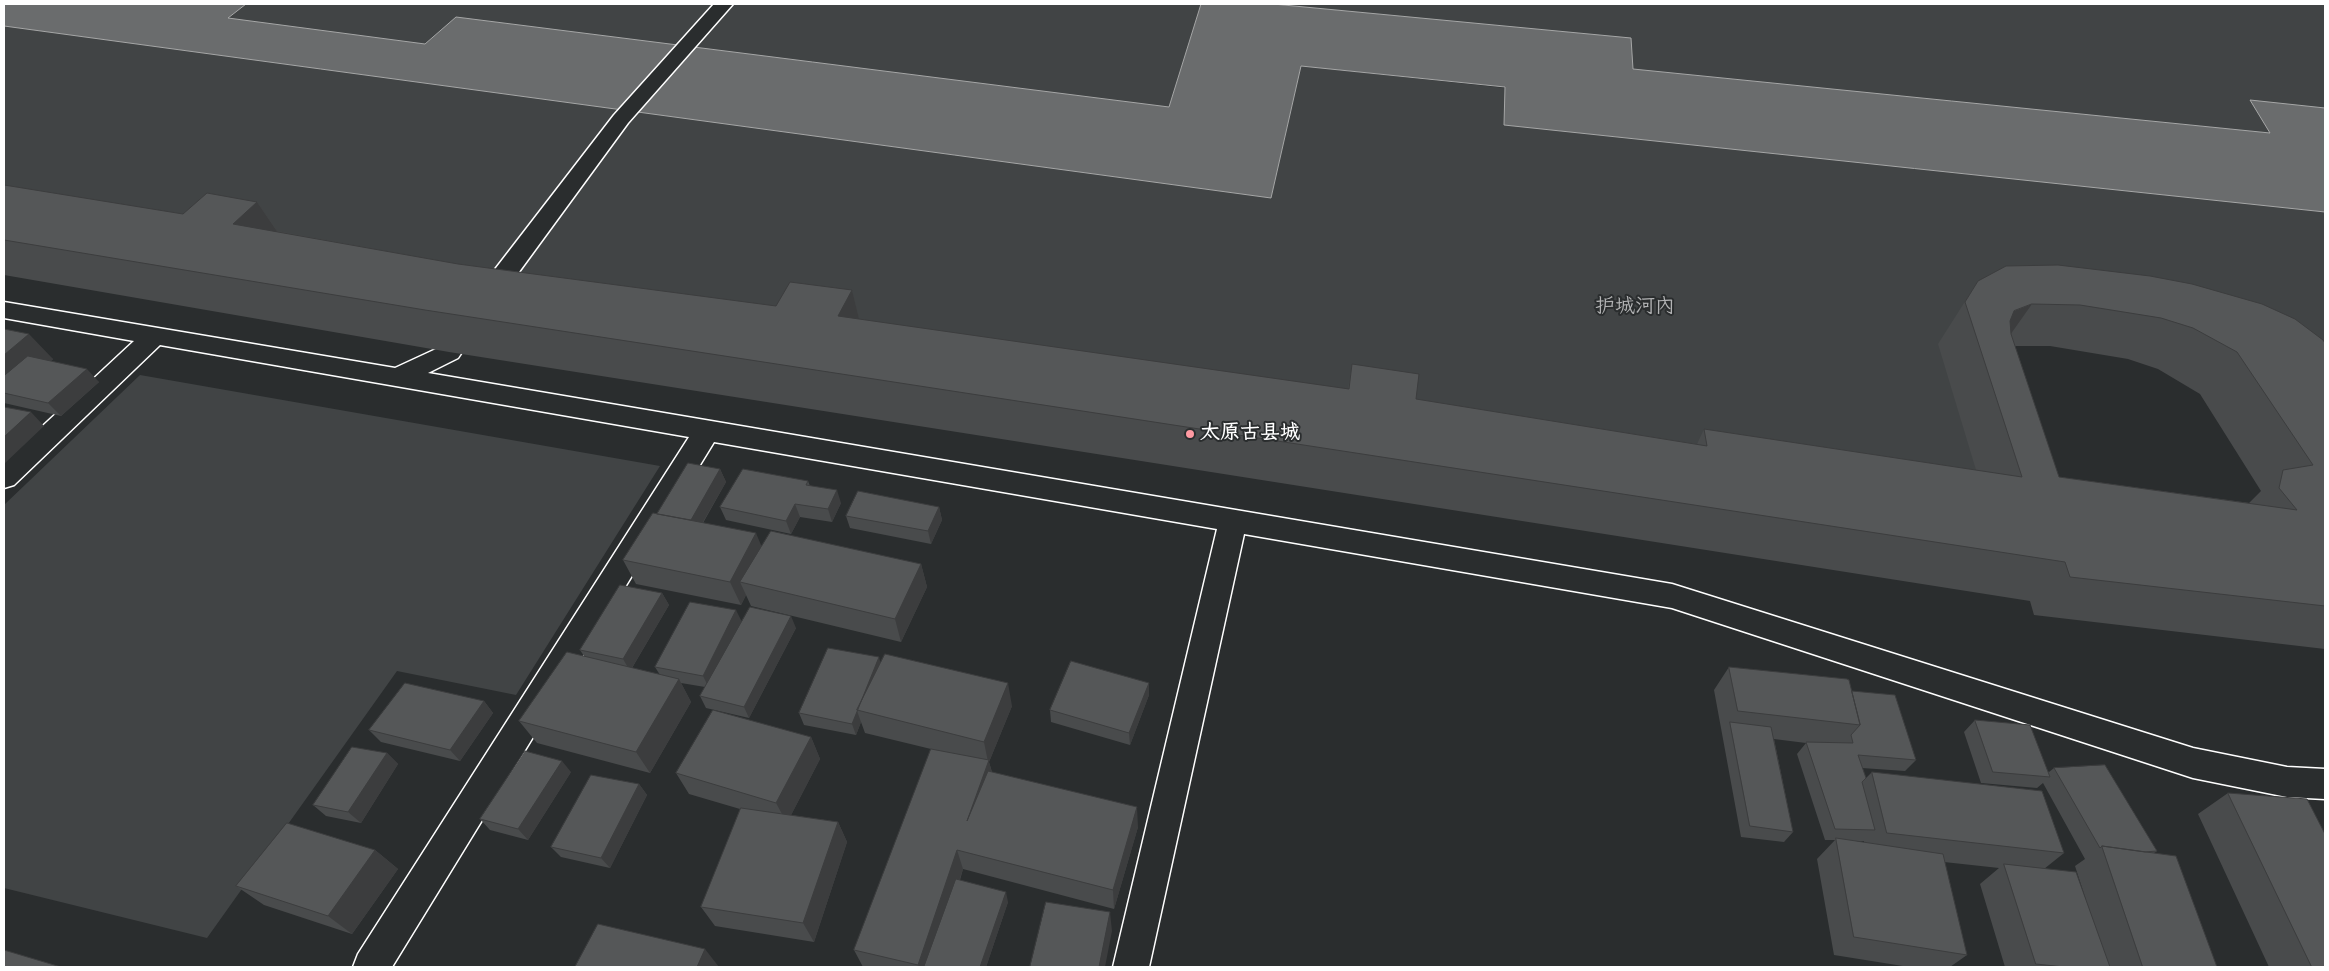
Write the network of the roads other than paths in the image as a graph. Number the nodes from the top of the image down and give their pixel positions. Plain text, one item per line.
1 (724, 4) edge
2 (481, 305) edge
3 (4, 310) edge
4 (154, 336) junction
5 (449, 352) edge
6 (397, 378) junction
7 (707, 431) junction
8 (4, 478) edge
9 (1233, 520) junction
10 (2325, 784) edge
11 (370, 967) edge
12 (1131, 967) edge

1 - 2 street
3 - 4 street
4 - 6 street
4 - 8 street
5 - 6 street
6 - 7 street
7 - 9 street
7 - 11 street
9 - 10 street
9 - 12 street

